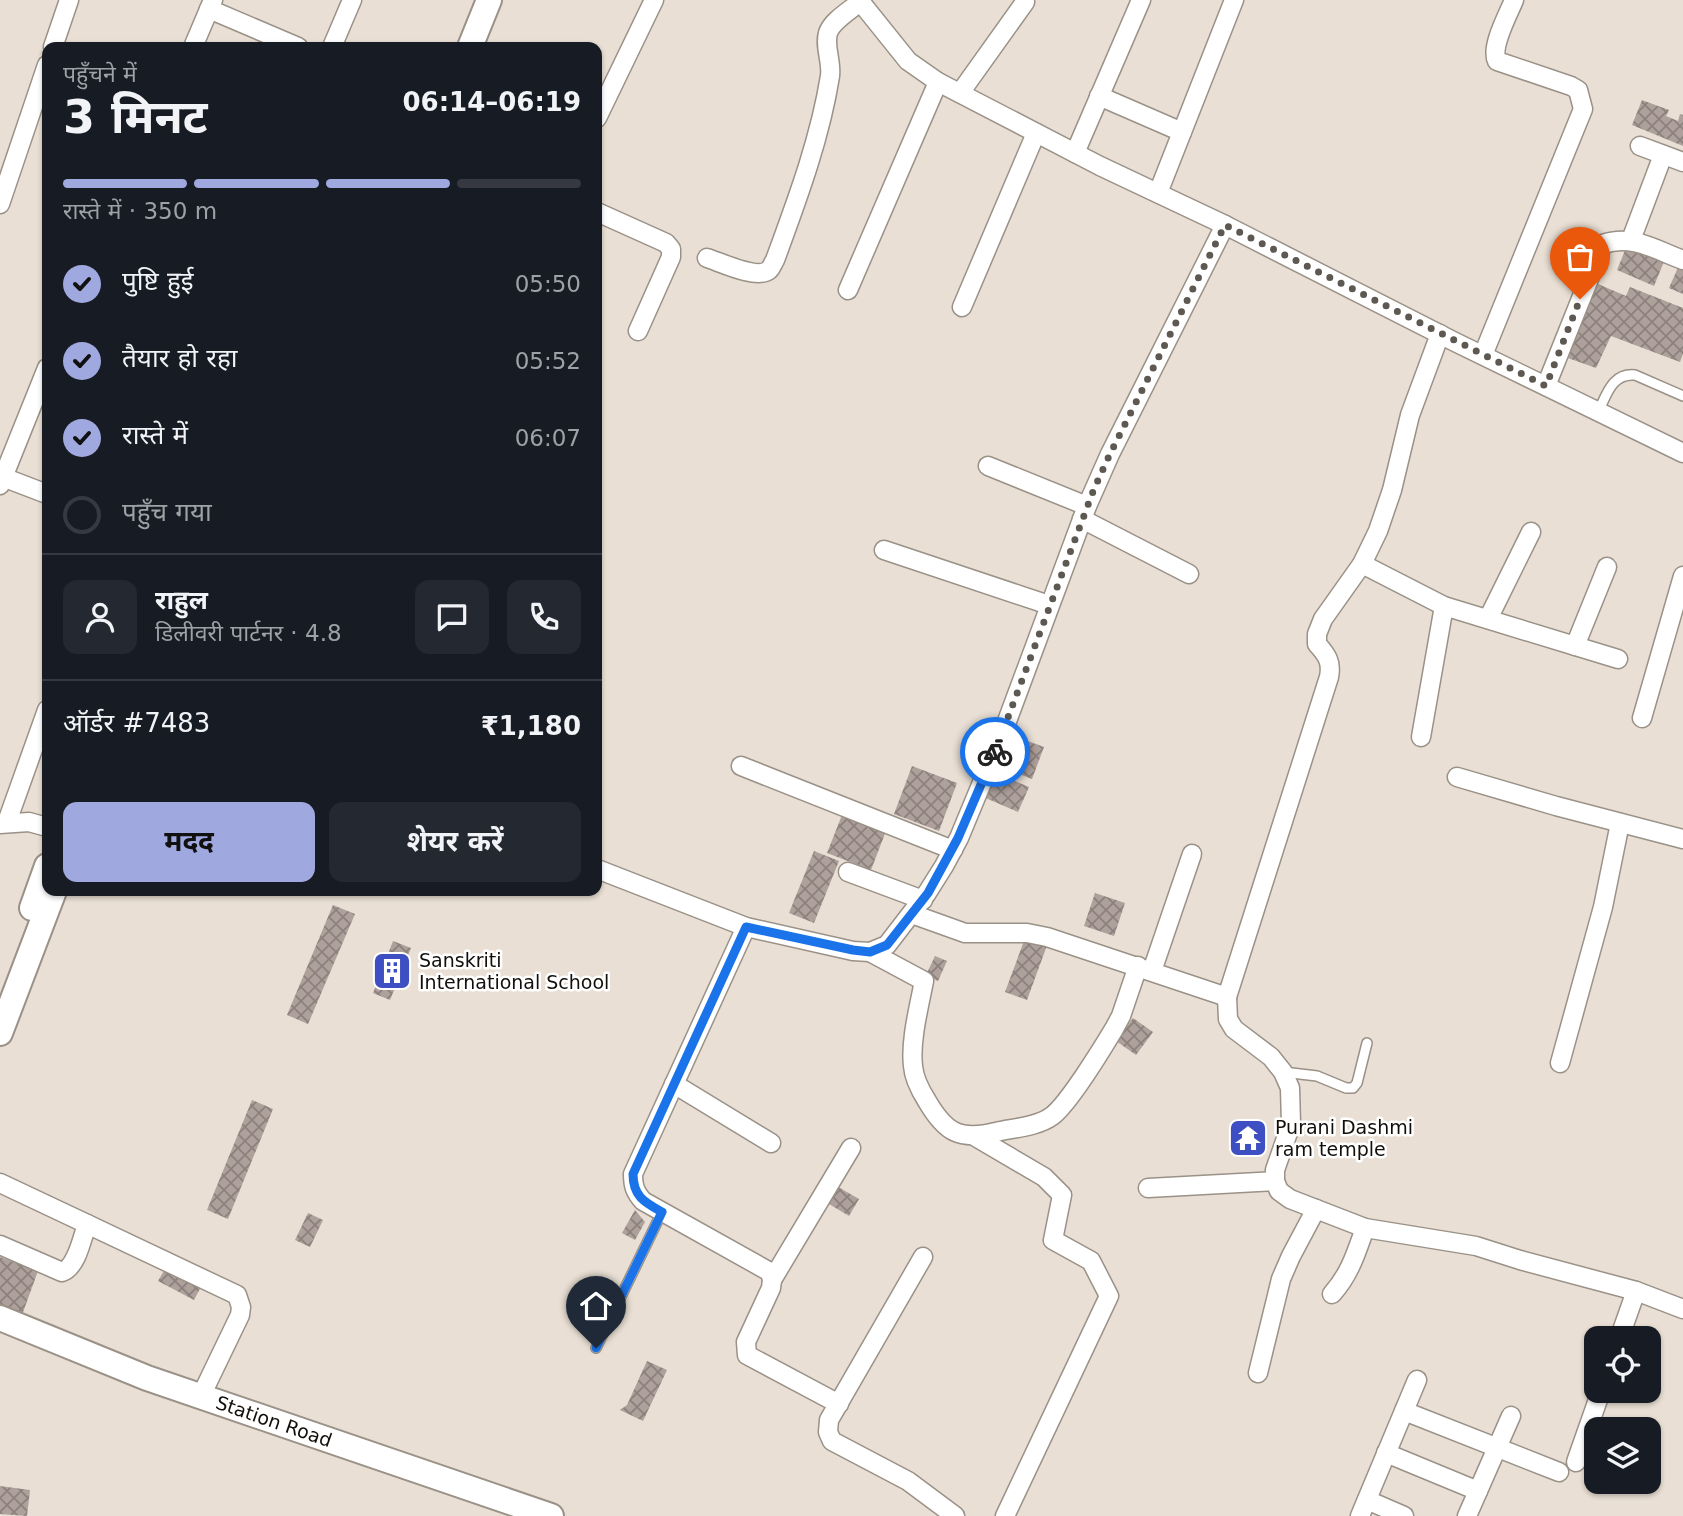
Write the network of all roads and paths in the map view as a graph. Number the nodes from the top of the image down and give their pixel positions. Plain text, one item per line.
1 (69, 0) edge
2 (352, 0) edge
3 (489, 0) edge
4 (654, 0) edge
5 (1141, 0) edge
6 (1234, 0) edge
7 (1514, 0) edge
8 (860, 1) edge
9 (1025, 2) dead end
10 (211, 5) edge
11 (55, 42) edge
12 (195, 42) edge
13 (288, 42) edge
14 (334, 42) edge
15 (472, 42) edge
16 (42, 82) edge
17 (938, 82) junction
18 (960, 93) junction
19 (1099, 96) junction
20 (602, 108) edge
21 (1182, 132) junction
22 (1036, 133) junction
23 (1640, 146) dead end
24 (1075, 153) junction
25 (1663, 155) junction
26 (1683, 162) edge
27 (1158, 193) junction
28 (0, 204) edge
29 (602, 214) edge
30 (1225, 225) junction
31 (1631, 240) junction
32 (707, 258) dead end
33 (1683, 260) edge
34 (848, 290) dead end
35 (962, 307) dead end
36 (638, 331) dead end
37 (1440, 334) junction
38 (1483, 355) junction
39 (42, 380) edge
40 (1546, 386) junction
41 (1683, 396) edge
42 (1598, 412) junction
43 (1683, 453) edge
44 (988, 466) dead end
45 (1, 479) edge
46 (42, 492) edge
47 (1084, 512) junction
48 (1531, 532) dead end
49 (884, 551) dead end
50 (1362, 564) junction
51 (1607, 567) dead end
52 (1189, 574) dead end
53 (1683, 576) edge
54 (1049, 605) junction
55 (1444, 606) junction
56 (1488, 620) junction
57 (1575, 646) junction
58 (1618, 659) dead end
59 (1642, 718) dead end
60 (42, 723) edge
61 (1421, 737) dead end
62 (741, 766) dead end
63 (1457, 777) dead end
64 (1620, 822) junction
65 (4, 823) edge
66 (42, 826) edge
67 (1683, 839) edge
68 (953, 850) junction
69 (1192, 854) dead end
70 (602, 871) edge
71 (848, 872) dead end
72 (42, 880) edge
73 (52, 896) edge
74 (917, 907) junction
75 (746, 927) junction
76 (870, 952) junction
77 (1145, 969) junction
78 (1227, 996) junction
79 (0, 998) edge
80 (0, 1033) edge
81 (1367, 1043) dead end
82 (1559, 1063) dead end
83 (1283, 1072) junction
84 (674, 1084) junction
85 (974, 1136) junction
86 (771, 1143) dead end
87 (850, 1148) dead end
88 (1275, 1181) junction
89 (0, 1182) edge
90 (1148, 1188) dead end
91 (1316, 1209) junction
92 (662, 1212) junction
93 (87, 1224) junction
94 (1365, 1228) junction
95 (0, 1245) edge
96 (923, 1257) dead end
97 (772, 1280) junction
98 (1636, 1291) junction
99 (1332, 1294) dead end
100 (1683, 1309) edge
101 (0, 1318) edge
102 (1624, 1326) edge
103 (596, 1348) dead end
104 (1258, 1373) dead end
105 (1417, 1380) dead end
106 (201, 1396) junction
107 (1597, 1403) edge
108 (839, 1404) junction
109 (1404, 1411) junction
110 (1511, 1416) dead end
111 (1497, 1448) junction
112 (1386, 1453) junction
113 (1576, 1462) dead end
114 (1559, 1472) dead end
115 (1478, 1491) junction
116 (1363, 1508) edge
117 (551, 1516) edge
118 (955, 1516) edge
119 (1005, 1516) edge
120 (1405, 1516) edge
121 (1467, 1516) edge

1 - 11 street
2 - 14 street
3 - 15 street
4 - 20 street
5 - 19 street
6 - 21 street
7 - 38 street
8 - 17 street
8 - 32 street
9 - 18 street
10 - 12 street
10 - 13 street
16 - 28 street
17 - 18 street
17 - 34 street
18 - 22 street
19 - 21 street
19 - 24 street
21 - 27 street
22 - 24 street
22 - 35 street
23 - 25 street
24 - 27 street
25 - 26 street
25 - 31 street
27 - 30 street
29 - 36 street
30 - 37 street
30 - 47 street
31 - 33 street
31 - 40 street
37 - 38 street
37 - 50 street
38 - 40 street
39 - 45 street
40 - 42 street
41 - 42 lane
42 - 43 street
44 - 47 street
45 - 46 street
47 - 52 street
47 - 54 street
48 - 56 street
49 - 54 street
50 - 55 street
50 - 78 street
51 - 57 street
53 - 59 street
54 - 68 street
55 - 56 street
55 - 61 street
56 - 57 street
57 - 58 street
60 - 65 street
62 - 68 street
63 - 64 street
64 - 67 street
64 - 82 street
65 - 66 street
68 - 74 street
69 - 77 street
70 - 75 street
71 - 74 street
72 - 79 street
73 - 80 street
74 - 76 street
74 - 77 street
75 - 76 street
75 - 84 street
76 - 85 street
77 - 78 street
77 - 85 street
78 - 83 street
81 - 83 lane
83 - 88 street
84 - 86 street
84 - 92 street
85 - 119 street
87 - 97 street
88 - 90 street
88 - 91 street
89 - 93 street
91 - 94 street
91 - 104 street
92 - 97 street
92 - 103 lane
93 - 95 street
93 - 106 street
94 - 98 street
94 - 99 street
96 - 108 street
97 - 108 street
98 - 100 street
98 - 102 street
101 - 106 street, Station Road
105 - 109 street
106 - 117 street, Station Road
107 - 113 street
108 - 118 street
109 - 111 street
109 - 112 street
110 - 111 street
111 - 114 street
111 - 115 street
112 - 115 street
112 - 116 street
115 - 121 street
116 - 120 street

